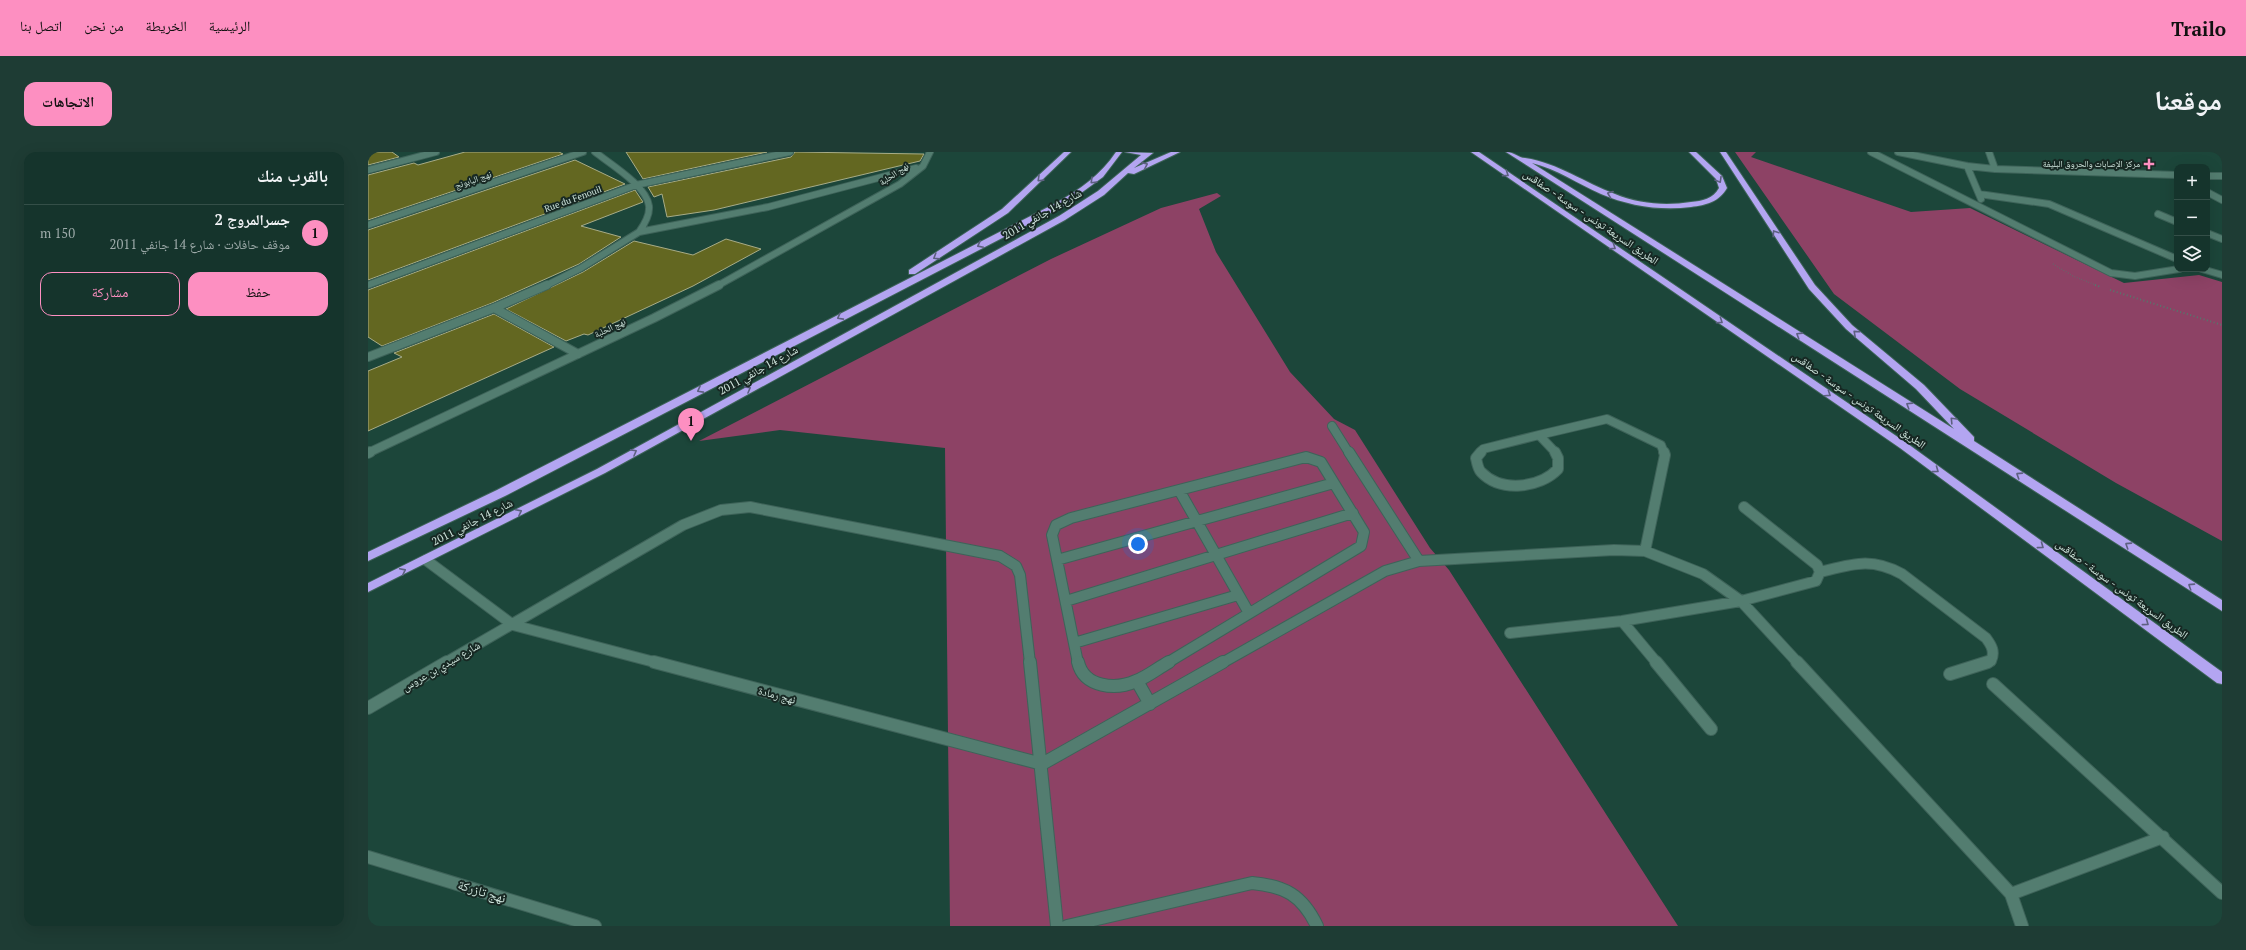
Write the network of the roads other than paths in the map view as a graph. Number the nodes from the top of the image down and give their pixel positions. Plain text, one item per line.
1 (436, 152) edge
2 (583, 152) edge
3 (595, 152) edge
4 (790, 152) edge
5 (930, 152) edge
6 (1068, 152) edge
7 (1119, 152) edge
8 (1128, 152) edge
9 (1177, 152) edge
10 (1474, 152) edge
11 (1509, 152) edge
12 (1692, 152) edge
13 (1723, 152) edge
14 (1871, 152) edge
15 (1898, 152) edge
16 (1989, 152) edge
17 (1151, 153) edge
18 (1518, 158) junction
19 (923, 166) junction
20 (1967, 166) junction
21 (1995, 169) junction
22 (368, 170) edge
23 (2174, 175) edge
24 (2210, 176) edge
25 (2222, 176) edge
26 (882, 178) junction
27 (1114, 181) junction
28 (900, 184) junction
29 (636, 185) junction
30 (1979, 194) junction
31 (2210, 194) edge
32 (2222, 200) edge
33 (1987, 212) junction
34 (2158, 214) dead end
35 (2174, 221) edge
36 (368, 225) edge
37 (639, 232) junction
38 (2210, 235) edge
39 (2222, 239) edge
40 (2174, 258) edge
41 (2174, 270) edge
42 (2210, 271) edge
43 (2222, 275) edge
44 (368, 285) edge
45 (864, 304) junction
46 (494, 308) junction
47 (578, 354) junction
48 (368, 357) edge
49 (1332, 426) dead end
50 (1539, 435) junction
51 (1979, 449) junction
52 (368, 453) edge
53 (1334, 483) junction
54 (1179, 490) junction
55 (1744, 507) dead end
56 (1353, 513) junction
57 (1197, 521) junction
58 (1645, 551) junction
59 (1216, 555) junction
60 (368, 557) edge
61 (426, 560) junction
62 (1057, 560) junction
63 (1419, 561) junction
64 (1820, 572) junction
65 (368, 588) edge
66 (1238, 595) junction
67 (1066, 601) junction
68 (1741, 601) junction
69 (2222, 606) edge
70 (1249, 613) junction
71 (1622, 621) junction
72 (513, 625) junction
73 (1510, 633) dead end
74 (1074, 643) junction
75 (1950, 674) dead end
76 (2222, 679) edge
77 (1138, 680) junction
78 (1993, 684) dead end
79 (1150, 704) junction
80 (368, 708) edge
81 (1711, 729) dead end
82 (1042, 764) junction
83 (2163, 837) junction
84 (368, 857) edge
85 (2222, 893) edge
86 (2011, 894) junction
87 (595, 926) edge
88 (1057, 926) edge
89 (1066, 926) edge
90 (1317, 926) edge
91 (2022, 926) edge

1 - 22 street
2 - 36 street, نهج البابونج
3 - 29 street
4 - 29 street, Rue du Fenouil
5 - 19 street
6 -> 45 highway
7 -> 45 highway, شارع 14 جانفي 2011
8 - 17 highway, شارع 14 جانفي 2011
27 -> 9 highway
10 -> 76 highway, الطريق السريعة تونس - سوسة - صفاقس
11 - 18 highway, الطريق السريعة تونس - سوسة - صفاقس
12 -> 18 highway
51 -> 13 highway
14 - 33 street
15 - 20 street
16 - 21 street
17 - 27 highway, شارع 14 جانفي 2011
51 -> 18 highway, الطريق السريعة تونس - سوسة - صفاقس
19 - 26 street, نهج الحلبة
19 - 28 street, نهج الحلبة
20 - 21 street
20 - 30 street
21 - 23 street
24 - 25 street
26 - 28 street
26 - 37 street, نهج الحلبة
61 -> 27 highway, شارع 14 جانفي 2011
28 - 47 street, نهج الحلبة
29 - 37 street
29 - 44 street, Rue du Fenouil
30 - 33 street
30 - 40 street
31 - 32 street
33 - 41 street
34 - 35 street
37 - 46 street, نهج الحلبة
38 - 39 street
42 - 43 street
45 -> 60 highway, شارع 14 جانفي 2011
46 - 47 street
46 - 48 street, نهج الحلبة
47 - 52 street, نهج الحلبة
49 - 63 street
50 - 50 street
50 - 58 street
69 -> 51 highway, الطريق السريعة تونس - سوسة - صفاقس
53 - 54 street
53 - 56 street
53 - 57 street
54 - 57 street
54 - 62 street
55 - 64 street
56 - 59 street
56 - 70 street
57 - 59 street
57 - 62 street
58 - 63 street
58 - 68 street
59 - 66 street
59 - 67 street
65 -> 61 highway, شارع 14 جانفي 2011
61 - 72 street
62 - 67 street
63 - 79 street
64 - 68 street
64 - 75 street
66 - 70 street
66 - 74 street
67 - 74 street
68 - 71 street
68 - 86 street
70 - 77 street
71 - 73 street
71 - 81 street
72 - 80 street, شارع سيدي بن عروس
72 - 82 street, نهج رمادة
72 - 82 street, شارع سيدي بن عروس
74 - 77 street
77 - 79 street
78 - 83 street
79 - 82 street
82 - 88 street, شارع سيدي بن عروس
83 - 85 street
83 - 86 street
84 - 87 street, نهج تازركة
86 - 91 street
89 - 90 street

